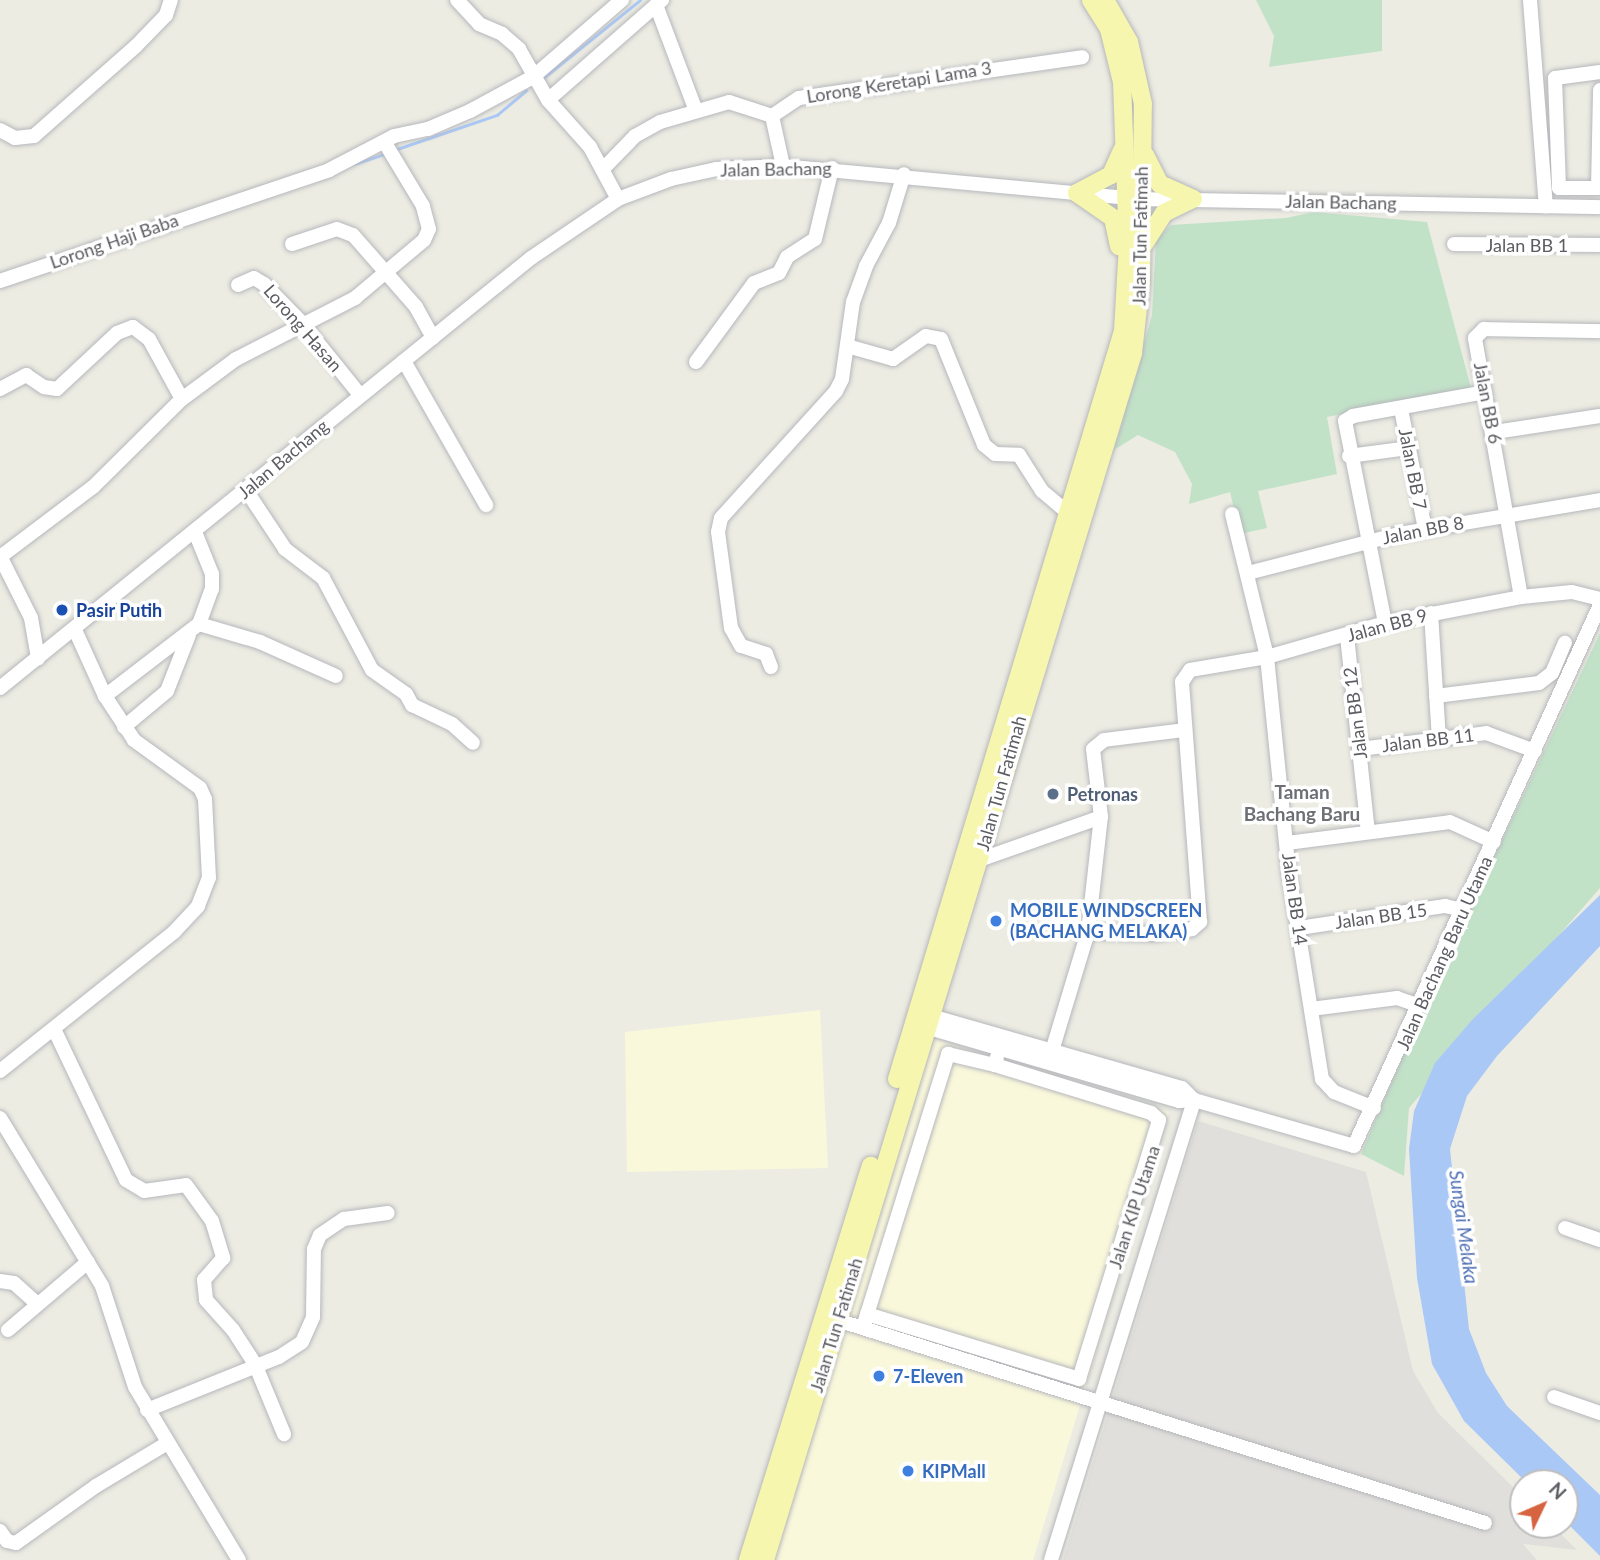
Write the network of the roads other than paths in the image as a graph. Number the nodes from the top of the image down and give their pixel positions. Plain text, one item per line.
1 (171, 0) edge
2 (457, 0) edge
3 (622, 0) edge
4 (1091, 0) edge
5 (1105, 0) edge
6 (1530, 0) edge
7 (659, 3) edge
8 (1083, 57) dead end
9 (1600, 72) edge
10 (533, 77) junction
11 (1600, 90) edge
12 (548, 100) junction
13 (696, 111) junction
14 (772, 116) junction
15 (0, 130) edge
16 (1143, 131) junction
17 (1124, 138) junction
18 (388, 149) junction
19 (783, 166) junction
20 (604, 167) junction
21 (832, 168) junction
22 (904, 174) junction
23 (1077, 193) junction
24 (618, 199) junction
25 (1134, 199) junction
26 (1193, 199) junction
27 (1546, 206) junction
28 (1600, 207) edge
29 (292, 244) dead end
30 (1454, 244) dead end
31 (1600, 245) edge
32 (1142, 260) junction
33 (386, 273) junction
34 (0, 281) edge
35 (238, 285) dead end
36 (1128, 291) junction
37 (302, 323) junction
38 (1600, 331) edge
39 (433, 338) junction
40 (847, 346) junction
41 (404, 361) junction
42 (696, 362) dead end
43 (0, 389) edge
44 (1485, 392) junction
45 (360, 396) junction
46 (182, 399) junction
47 (1401, 409) junction
48 (1600, 416) edge
49 (1494, 432) junction
50 (1409, 448) junction
51 (1349, 456) junction
52 (246, 490) junction
53 (1600, 499) edge
54 (486, 505) dead end
55 (1068, 513) junction
56 (1233, 514) dead end
57 (1508, 514) junction
58 (1425, 529) junction
59 (195, 532) junction
60 (1367, 541) junction
61 (0, 556) edge
62 (1248, 573) junction
63 (1521, 597) junction
64 (1600, 600) edge
65 (1600, 605) edge
66 (1431, 613) junction
67 (1385, 623) junction
68 (194, 629) junction
69 (75, 630) junction
70 (1347, 636) junction
71 (1565, 643) dead end
72 (1266, 657) junction
73 (38, 658) junction
74 (771, 667) dead end
75 (336, 676) dead end
76 (0, 688) edge
77 (105, 696) junction
78 (1436, 696) junction
79 (124, 727) junction
80 (1184, 730) junction
81 (1438, 739) junction
82 (473, 743) dead end
83 (1360, 749) junction
84 (1535, 751) junction
85 (1101, 817) junction
86 (1368, 832) junction
87 (1494, 842) junction
88 (1287, 843) junction
89 (979, 860) junction
90 (1464, 910) junction
91 (1299, 928) junction
92 (1088, 932) junction
93 (1420, 1006) junction
94 (1311, 1009) junction
95 (921, 1019) junction
96 (54, 1029) junction
97 (1000, 1049) junction
98 (1052, 1051) junction
99 (995, 1065) junction
100 (0, 1071) edge
101 (1194, 1100) junction
102 (1374, 1108) junction
103 (0, 1118) edge
104 (388, 1213) dead end
105 (1565, 1228) dead end
106 (1600, 1240) edge
107 (88, 1262) junction
108 (0, 1281) edge
109 (36, 1303) junction
110 (837, 1320) junction
111 (865, 1321) junction
112 (8, 1330) dead end
113 (255, 1364) junction
114 (1554, 1396) dead end
115 (1100, 1402) junction
116 (147, 1410) junction
117 (1600, 1413) edge
118 (284, 1434) dead end
119 (166, 1444) junction
120 (1485, 1523) dead end
121 (0, 1531) edge
122 (239, 1560) edge
123 (748, 1560) edge
124 (765, 1560) edge
125 (1051, 1560) edge

1 - 15 street
2 - 10 street
3 - 10 street
4 - 17 main road, Jalan Tun Fatimah
5 - 16 main road, Jalan Tun Fatimah
6 - 27 street
7 - 12 street
7 - 13 street
8 - 14 street, Lorong Keretapi Lama 3
9 - 11 street
10 - 12 street
10 - 18 street, Lorong Haji Baba
12 - 20 street
13 - 14 street
13 - 20 street
14 - 19 street
16 - 25 main road, Jalan Tun Fatimah
16 - 26 main road
17 - 23 main road
17 - 25 main road, Jalan Tun Fatimah
18 - 33 street
18 - 34 street, Lorong Haji Baba
19 - 21 street, Jalan Bachang
19 - 24 street, Jalan Bachang
20 - 24 street
21 - 22 street, Jalan Bachang
21 - 42 street
22 - 23 street, Jalan Bachang
22 - 40 street
23 - 25 street, Jalan Bachang
23 - 36 main road
24 - 39 street, Jalan Bachang
25 - 26 street, Jalan Bachang
25 - 32 main road, Jalan Tun Fatimah
25 - 36 main road, Jalan Tun Fatimah
26 - 27 street, Jalan Bachang
26 - 32 main road
27 - 28 street, Jalan Bachang
29 - 33 street
30 - 31 street, Jalan BB 1
32 - 89 main road, Jalan Tun Fatimah
33 - 37 street
33 - 39 street
35 - 37 street, Lorong Hasan
36 - 55 main road, Jalan Tun Fatimah
37 - 45 street, Lorong Hasan
37 - 46 street
38 - 44 street, Jalan BB 6
39 - 41 street, Jalan Bachang
40 - 55 street
40 - 74 street
41 - 45 street, Jalan Bachang
41 - 54 street
43 - 46 street
44 - 47 street
44 - 49 street, Jalan BB 6
45 - 52 street, Jalan Bachang
46 - 61 street
47 - 50 street, Jalan BB 7
47 - 51 street
48 - 49 street
49 - 57 street, Jalan BB 6
50 - 51 street
50 - 58 street, Jalan BB 7
51 - 60 street
52 - 59 street, Jalan Bachang
52 - 82 street
53 - 57 street, Jalan BB 8
55 - 95 main road, Jalan Tun Fatimah
56 - 62 street, Jalan BB 14
57 - 58 street, Jalan BB 8
57 - 63 street, Jalan BB 6
58 - 60 street, Jalan BB 8
59 - 68 street
59 - 69 street, Jalan Bachang
60 - 62 street, Jalan BB 8
60 - 67 street
61 - 73 street
62 - 72 street, Jalan BB 14
63 - 64 street, Jalan BB 9
63 - 66 street, Jalan BB 9
65 - 84 street, Jalan Bachang Baru Utama
66 - 67 street, Jalan BB 9
66 - 78 street
67 - 70 street, Jalan BB 9
68 - 75 street
68 - 77 street
68 - 79 street
69 - 73 street, Jalan Bachang
69 - 77 street
70 - 72 street, Jalan BB 9
70 - 83 street, Jalan BB 12
71 - 78 street
72 - 80 street, Jalan BB 9
72 - 88 street, Jalan BB 14
73 - 76 street, Jalan Bachang
77 - 79 street
78 - 81 street
79 - 96 street
80 - 85 street
80 - 92 street
81 - 83 street, Jalan BB 11
81 - 84 street, Jalan BB 11
83 - 86 street, Jalan BB 12
84 - 87 street, Jalan Bachang Baru Utama
85 - 89 street
85 - 92 street
86 - 87 street
86 - 88 street
87 - 90 street, Jalan Bachang Baru Utama
88 - 91 street, Jalan BB 14
89 - 95 main road, Jalan Tun Fatimah
90 - 91 street, Jalan BB 15
90 - 93 street, Jalan Bachang Baru Utama
91 - 94 street, Jalan BB 14
92 - 98 street
93 - 94 street
93 - 102 street, Jalan Bachang Baru Utama
94 - 102 street, Jalan BB 14
95 - 97 street
95 - 98 street
95 - 110 main road, Jalan Tun Fatimah
95 - 123 main road, Jalan Tun Fatimah
96 - 100 street
96 - 113 street
97 - 99 street
97 - 101 street
98 - 101 street
99 - 111 street, Jalan KIP Utama
99 - 111 street, Jalan KIP Utama
101 - 102 street, Jalan Bachang Baru Utama
101 - 115 street
103 - 107 street
104 - 113 street
105 - 106 street
107 - 109 street
107 - 116 street
108 - 109 street
109 - 112 street
110 - 111 street
110 - 124 main road, Jalan Tun Fatimah
111 - 115 street
113 - 116 street
113 - 118 street
114 - 117 street
115 - 120 street
115 - 125 street
116 - 119 street
119 - 121 street
119 - 122 street

